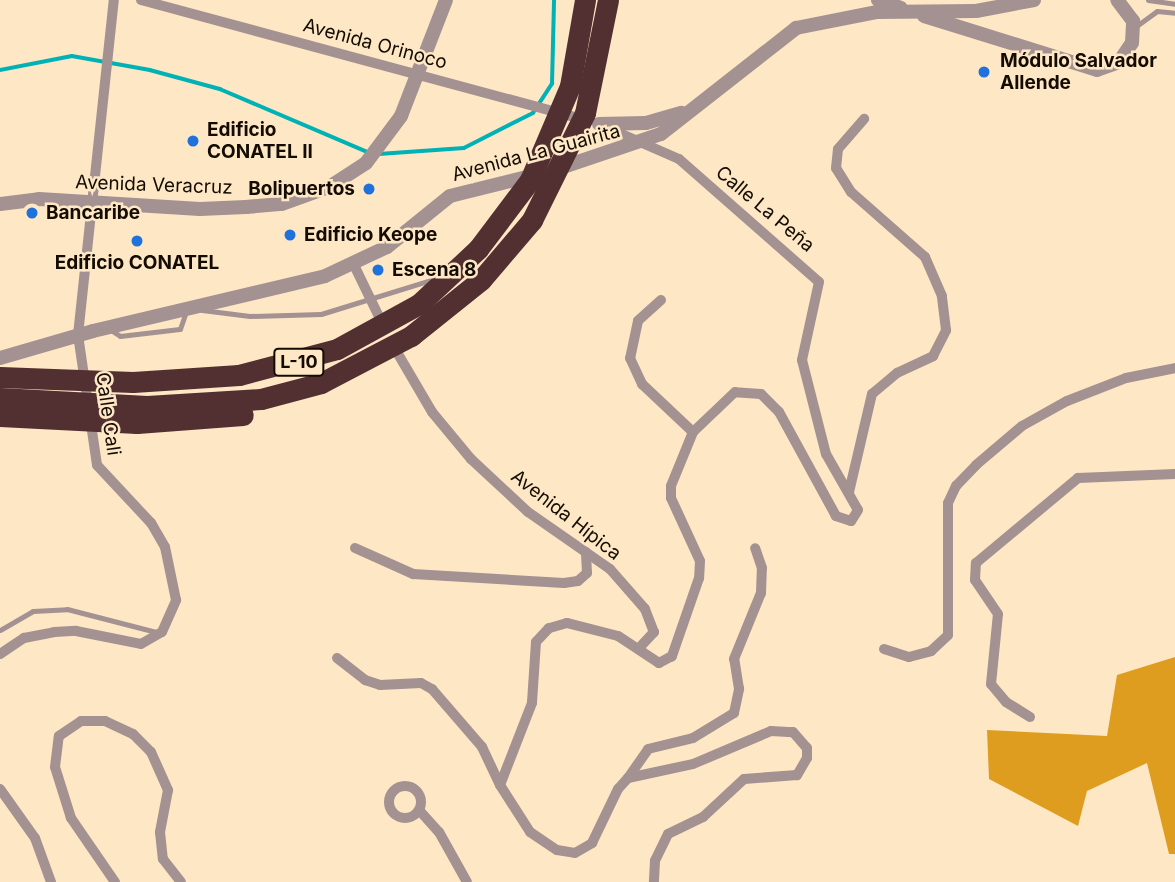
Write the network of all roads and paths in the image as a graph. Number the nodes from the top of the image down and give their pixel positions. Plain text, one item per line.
1 (114, 0) edge
2 (141, 0) edge
3 (446, 0) edge
4 (584, 0) edge
5 (608, 0) edge
6 (878, 0) edge
7 (1034, 0) edge
8 (1117, 0) edge
9 (1148, 0) edge
10 (1175, 4) edge
11 (1175, 13) edge
12 (1134, 28) junction
13 (420, 75) junction
14 (703, 105) junction
15 (864, 119) dead end
16 (599, 124) junction
17 (645, 143) junction
18 (94, 202) junction
19 (0, 204) edge
20 (354, 265) junction
21 (452, 275) junction
22 (661, 300) dead end
23 (191, 309) junction
24 (78, 335) junction
25 (0, 358) edge
26 (1175, 368) edge
27 (0, 377) edge
28 (282, 395) junction
29 (0, 398) edge
30 (0, 416) edge
31 (693, 432) junction
32 (1175, 474) edge
33 (849, 492) junction
34 (355, 548) dead end
35 (755, 548) dead end
36 (586, 552) junction
37 (0, 630) edge
38 (162, 632) junction
39 (639, 648) junction
40 (884, 649) dead end
41 (0, 654) edge
42 (337, 658) dead end
43 (1030, 718) dead end
44 (628, 778) junction
45 (500, 785) junction
46 (0, 789) edge
47 (419, 810) dead end
48 (51, 882) edge
49 (115, 882) edge
50 (181, 882) edge
51 (467, 882) edge
52 (654, 882) edge

1 - 18 street, Calle Cali
2 - 13 street, Avenida Orinoco
3 - 13 street, Avenida Veracruz
4 - 21 highway, L-10
5 - 28 highway, L-10
6 - 12 street
7 - 14 street, Avenida La Guairita
8 - 12 street
9 - 10 lane
11 - 12 lane
13 - 16 street, Avenida Orinoco
13 - 18 street, Avenida Veracruz
14 - 16 street
14 - 17 street, Avenida La Guairita
15 - 33 street
16 - 17 street, Calle La Peña
17 - 20 street, Avenida La Guairita
17 - 33 street, Calle La Peña
18 - 19 street, Avenida Veracruz
18 - 24 street, Calle Cali
20 - 23 street, Avenida La Guairita
20 - 36 street, Avenida Hípica
21 - 23 lane
21 - 27 highway, L-10
22 - 31 street
23 - 24 street, Avenida La Guairita
24 - 25 street, Avenida La Guairita
24 - 38 street, Calle Cali
26 - 40 street
28 - 29 highway, L-10
28 - 30 highway, L-10
31 - 33 street
31 - 39 street
32 - 43 street
34 - 36 street
35 - 44 street
36 - 39 street, Avenida Hípica
37 - 38 lane
38 - 41 street
39 - 45 street
42 - 45 street
44 - 45 street
44 - 52 street
46 - 48 street
47 - 51 street
49 - 50 street

